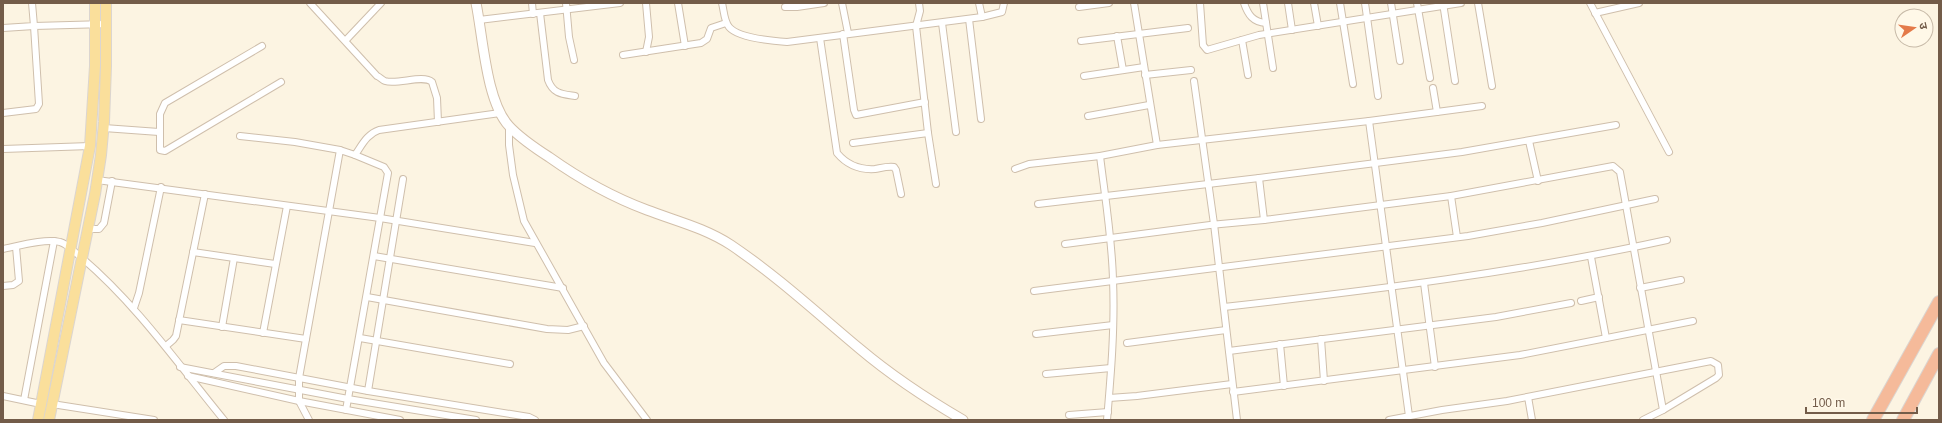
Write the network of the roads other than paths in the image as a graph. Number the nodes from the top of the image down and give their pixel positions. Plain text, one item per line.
1 (32, 3) edge
2 (95, 3) edge
3 (106, 3) edge
4 (310, 3) edge
5 (381, 3) edge
6 (476, 3) edge
7 (532, 3) edge
8 (566, 3) edge
9 (620, 3) edge
10 (646, 3) edge
11 (678, 3) edge
12 (722, 3) edge
13 (824, 3) edge
14 (842, 3) edge
15 (919, 3) edge
16 (979, 3) edge
17 (1004, 3) edge
18 (1109, 3) edge
19 (1134, 3) edge
20 (1200, 3) edge
21 (1244, 3) edge
22 (1263, 3) edge
23 (1288, 3) edge
24 (1314, 3) edge
25 (1340, 3) edge
26 (1365, 3) edge
27 (1391, 3) edge
28 (1416, 3) edge
29 (1461, 3) edge
30 (1478, 3) edge
31 (1590, 3) edge
32 (1639, 3) edge
33 (1443, 4) edge
34 (785, 7) dead end
35 (1079, 7) dead end
36 (1418, 10) junction
37 (567, 11) junction
38 (1595, 13) junction
39 (533, 14) junction
40 (540, 14) junction
41 (1393, 14) junction
42 (982, 17) junction
43 (969, 19) junction
44 (1367, 19) junction
45 (480, 20) junction
46 (1343, 22) junction
47 (726, 23) junction
48 (942, 23) junction
49 (1266, 23) junction
50 (95, 24) junction
51 (106, 24) junction
52 (34, 26) junction
53 (916, 26) junction
54 (1318, 26) junction
55 (3, 28) edge
56 (1188, 28) dead end
57 (1292, 30) junction
58 (846, 34) junction
59 (1139, 34) junction
60 (1268, 34) junction
61 (1117, 36) junction
62 (820, 38) junction
63 (346, 40) junction
64 (1242, 40) junction
65 (1081, 41) dead end
66 (262, 46) dead end
67 (685, 46) junction
68 (646, 52) junction
69 (623, 55) dead end
70 (574, 60) dead end
71 (1400, 61) dead end
72 (1144, 67) junction
73 (1273, 68) dead end
74 (1123, 70) junction
75 (1191, 70) dead end
76 (1145, 75) junction
77 (1248, 75) dead end
78 (1084, 76) dead end
79 (1430, 78) dead end
80 (1194, 81) dead end
81 (1455, 81) dead end
82 (281, 82) dead end
83 (1353, 84) dead end
84 (1492, 86) dead end
85 (1433, 88) dead end
86 (575, 96) dead end
87 (1378, 96) dead end
88 (925, 102) junction
89 (1149, 105) junction
90 (1482, 106) dead end
91 (1437, 112) junction
92 (3, 113) edge
93 (500, 113) junction
94 (1088, 116) dead end
95 (981, 119) dead end
96 (1370, 121) junction
97 (438, 122) junction
98 (1616, 125) dead end
99 (509, 126) junction
100 (104, 128) junction
101 (159, 132) junction
102 (956, 132) dead end
103 (928, 133) junction
104 (240, 136) dead end
105 (1203, 140) junction
106 (1529, 141) junction
107 (853, 143) dead end
108 (1157, 145) junction
109 (87, 146) junction
110 (3, 149) edge
111 (340, 150) junction
112 (1669, 152) dead end
113 (355, 155) junction
114 (1100, 156) junction
115 (1376, 162) junction
116 (1015, 169) dead end
117 (1259, 178) junction
118 (403, 179) dead end
119 (97, 180) junction
120 (112, 181) junction
121 (1538, 181) junction
122 (936, 184) dead end
123 (1209, 184) junction
124 (161, 187) junction
125 (205, 194) junction
126 (901, 194) dead end
127 (1451, 196) junction
128 (1105, 197) junction
129 (1655, 199) dead end
130 (1038, 204) dead end
131 (1381, 205) junction
132 (1626, 205) junction
133 (287, 206) junction
134 (329, 211) junction
135 (380, 218) junction
136 (1264, 220) junction
137 (396, 221) junction
138 (1214, 224) junction
139 (88, 228) junction
140 (1456, 237) junction
141 (1111, 238) junction
142 (1667, 240) dead end
143 (57, 242) junction
144 (535, 243) junction
145 (1065, 244) dead end
146 (1387, 245) junction
147 (16, 247) junction
148 (1633, 247) junction
149 (3, 249) edge
150 (71, 249) junction
151 (193, 252) junction
152 (374, 256) junction
153 (1591, 257) junction
154 (81, 258) junction
155 (234, 258) junction
156 (390, 259) junction
157 (275, 264) junction
158 (1219, 267) junction
159 (1114, 280) junction
160 (1682, 280) dead end
161 (1424, 283) junction
162 (3, 286) edge
163 (1392, 287) junction
164 (563, 288) junction
165 (1640, 288) junction
166 (1034, 291) dead end
167 (367, 297) junction
168 (1599, 297) junction
169 (383, 300) junction
170 (1581, 301) dead end
171 (1939, 302) edge
172 (1571, 303) dead end
173 (134, 308) junction
174 (1224, 308) junction
175 (179, 320) junction
176 (1694, 321) dead end
177 (1113, 325) junction
178 (1430, 325) junction
179 (584, 326) junction
180 (222, 327) junction
181 (1396, 329) junction
182 (1226, 330) junction
183 (1649, 330) junction
184 (263, 333) junction
185 (1036, 334) dead end
186 (360, 338) junction
187 (1321, 338) junction
188 (1606, 338) junction
189 (306, 339) junction
190 (376, 340) junction
191 (1127, 343) dead end
192 (1280, 344) junction
193 (166, 346) junction
194 (1228, 351) junction
195 (1939, 354) edge
196 (510, 364) dead end
197 (180, 367) junction
198 (1435, 367) junction
199 (1111, 368) junction
200 (1402, 371) junction
201 (1656, 371) junction
202 (214, 373) junction
203 (1046, 374) dead end
204 (188, 376) junction
205 (300, 378) junction
206 (1324, 381) junction
207 (1232, 384) junction
208 (1284, 386) junction
209 (350, 388) junction
210 (298, 390) junction
211 (368, 391) junction
212 (1233, 392) junction
213 (3, 396) edge
214 (1528, 397) junction
215 (1109, 398) junction
216 (348, 399) junction
217 (299, 401) junction
218 (30, 402) junction
219 (52, 404) junction
220 (346, 410) junction
221 (1663, 410) junction
222 (1108, 412) junction
223 (1069, 415) dead end
224 (1409, 416) junction
225 (38, 420) edge
226 (49, 420) edge
227 (154, 420) edge
228 (224, 420) edge
229 (309, 420) edge
230 (400, 420) edge
231 (476, 420) edge
232 (536, 420) edge
233 (647, 420) edge
234 (963, 420) edge
235 (1107, 420) edge
236 (1237, 420) edge
237 (1389, 420) edge
238 (1397, 420) edge
239 (1532, 420) edge
240 (1642, 420) edge
241 (1873, 420) edge
242 (1903, 420) edge

1 - 52 street
2 - 50 main road
3 - 51 main road
4 - 63 street
5 - 63 street
6 - 45 main road
7 - 39 street
8 - 37 street
9 - 37 street
10 - 68 street
11 - 67 street
12 - 47 street
13 - 34 street
14 - 58 street
15 - 53 street
16 - 42 street
17 - 42 street
18 - 35 street
19 - 59 street
20 - 64 street
21 - 49 street
22 - 49 street
23 - 57 street
24 - 54 street
25 - 46 street
26 - 44 street
27 - 41 street
28 - 36 street
29 - 33 street
30 - 84 street
31 - 38 street
32 - 38 street
33 - 36 street
33 - 81 street
36 - 41 street
36 - 79 street
37 - 40 street
37 - 70 street
38 - 112 street
39 - 40 street
39 - 45 street
40 - 86 street
41 - 44 street
41 - 71 street
42 - 43 street
43 - 48 street
43 - 95 street
44 - 46 street
44 - 87 street
45 - 93 main road
46 - 54 street
46 - 83 street
47 - 62 street
47 - 67 street
48 - 53 street
48 - 102 street
49 - 60 street
50 - 51 street
50 - 52 street
50 - 109 main road
51 - 100 main road
52 - 55 street
52 - 92 street
53 - 58 street
53 - 88 street
54 - 57 street
56 - 59 street
57 - 60 street
58 - 62 street
58 - 88 street
59 - 61 street
59 - 72 street
60 - 64 street
60 - 73 street
61 - 65 street
61 - 74 street
62 - 126 street
63 - 97 street
64 - 77 street
66 - 101 street
67 - 68 street
68 - 69 street
72 - 74 street
72 - 76 street
74 - 78 street
75 - 76 street
76 - 89 street
80 - 105 street
82 - 101 street
85 - 91 street
88 - 103 street
89 - 94 street
89 - 108 street
90 - 91 street
91 - 96 street
93 - 97 street
93 - 99 main road
96 - 105 street
96 - 115 street
97 - 113 street
98 - 106 street
99 - 144 street
99 - 234 main road
100 - 101 street
100 - 119 main road
103 - 107 street
103 - 122 street
104 - 111 street
105 - 108 street
105 - 123 street
106 - 115 street
106 - 121 street
108 - 114 street
109 - 110 street
109 - 150 main road
111 - 113 street
111 - 134 street
113 - 135 street
114 - 116 street
114 - 128 street
115 - 117 street
115 - 131 street
117 - 123 street
117 - 136 street
118 - 137 street
119 - 120 street
119 - 139 main road
120 - 124 street
120 - 139 street
121 - 127 street
121 - 132 street
123 - 128 street
123 - 138 street
124 - 125 street
124 - 173 street
125 - 133 street
125 - 151 street
127 - 131 street
127 - 140 street
128 - 130 street
128 - 141 street
129 - 132 street
131 - 136 street
131 - 146 street
132 - 140 street
132 - 148 street
133 - 134 street
133 - 157 street
134 - 135 street
134 - 189 street
135 - 137 street
135 - 152 street
136 - 138 street
137 - 144 street
137 - 156 street
138 - 141 street
138 - 158 street
139 - 154 main road
140 - 146 street
141 - 145 street
141 - 159 street
142 - 148 street
143 - 147 street
143 - 150 street
143 - 218 street
144 - 164 street
146 - 158 street
146 - 163 street
147 - 149 street
147 - 162 street
148 - 153 street
148 - 165 street
150 - 154 street
150 - 218 main road
151 - 155 street
151 - 175 street
152 - 156 street
152 - 167 street
153 - 161 street
153 - 168 street
154 - 173 street
154 - 219 main road
155 - 157 street
155 - 180 street
156 - 164 street
156 - 169 street
157 - 184 street
158 - 159 street
158 - 174 street
159 - 166 street
159 - 177 street
160 - 165 street
161 - 163 street
161 - 178 street
163 - 174 street
163 - 181 street
164 - 179 street
165 - 183 street
167 - 169 street
167 - 186 street
168 - 170 street
168 - 188 street
169 - 179 street
169 - 190 street
171 - 241 highway
172 - 178 street
173 - 193 street
174 - 182 street
175 - 180 street
175 - 193 street
176 - 183 street
177 - 185 street
177 - 199 street
178 - 181 street
178 - 198 street
179 - 233 street
180 - 184 street
181 - 187 street
181 - 200 street
182 - 191 street
182 - 194 street
183 - 188 street
183 - 201 street
184 - 189 street
186 - 190 street
186 - 209 street
187 - 192 street
187 - 206 street
188 - 198 street
189 - 205 street
190 - 196 street
190 - 211 street
192 - 194 street
192 - 208 street
193 - 197 street
194 - 207 street
195 - 242 highway
197 - 202 street
197 - 204 street
198 - 200 street
199 - 203 street
199 - 215 street
200 - 206 street
200 - 224 street
201 - 214 street
201 - 221 street
201 - 221 street
202 - 205 street
202 - 210 street
204 - 217 street
204 - 228 street
205 - 209 street
205 - 210 street
206 - 208 street
207 - 212 street
207 - 215 street
208 - 212 street
209 - 211 street
209 - 216 street
210 - 216 street
210 - 217 street
211 - 232 street
212 - 236 street
213 - 218 street
214 - 224 street
214 - 239 street
215 - 222 street
216 - 220 street
216 - 231 street
217 - 220 street
217 - 229 street
218 - 225 main road
219 - 226 main road
219 - 227 street
220 - 230 street
221 - 240 street
222 - 223 street
222 - 235 street
224 - 238 street
237 - 238 street

